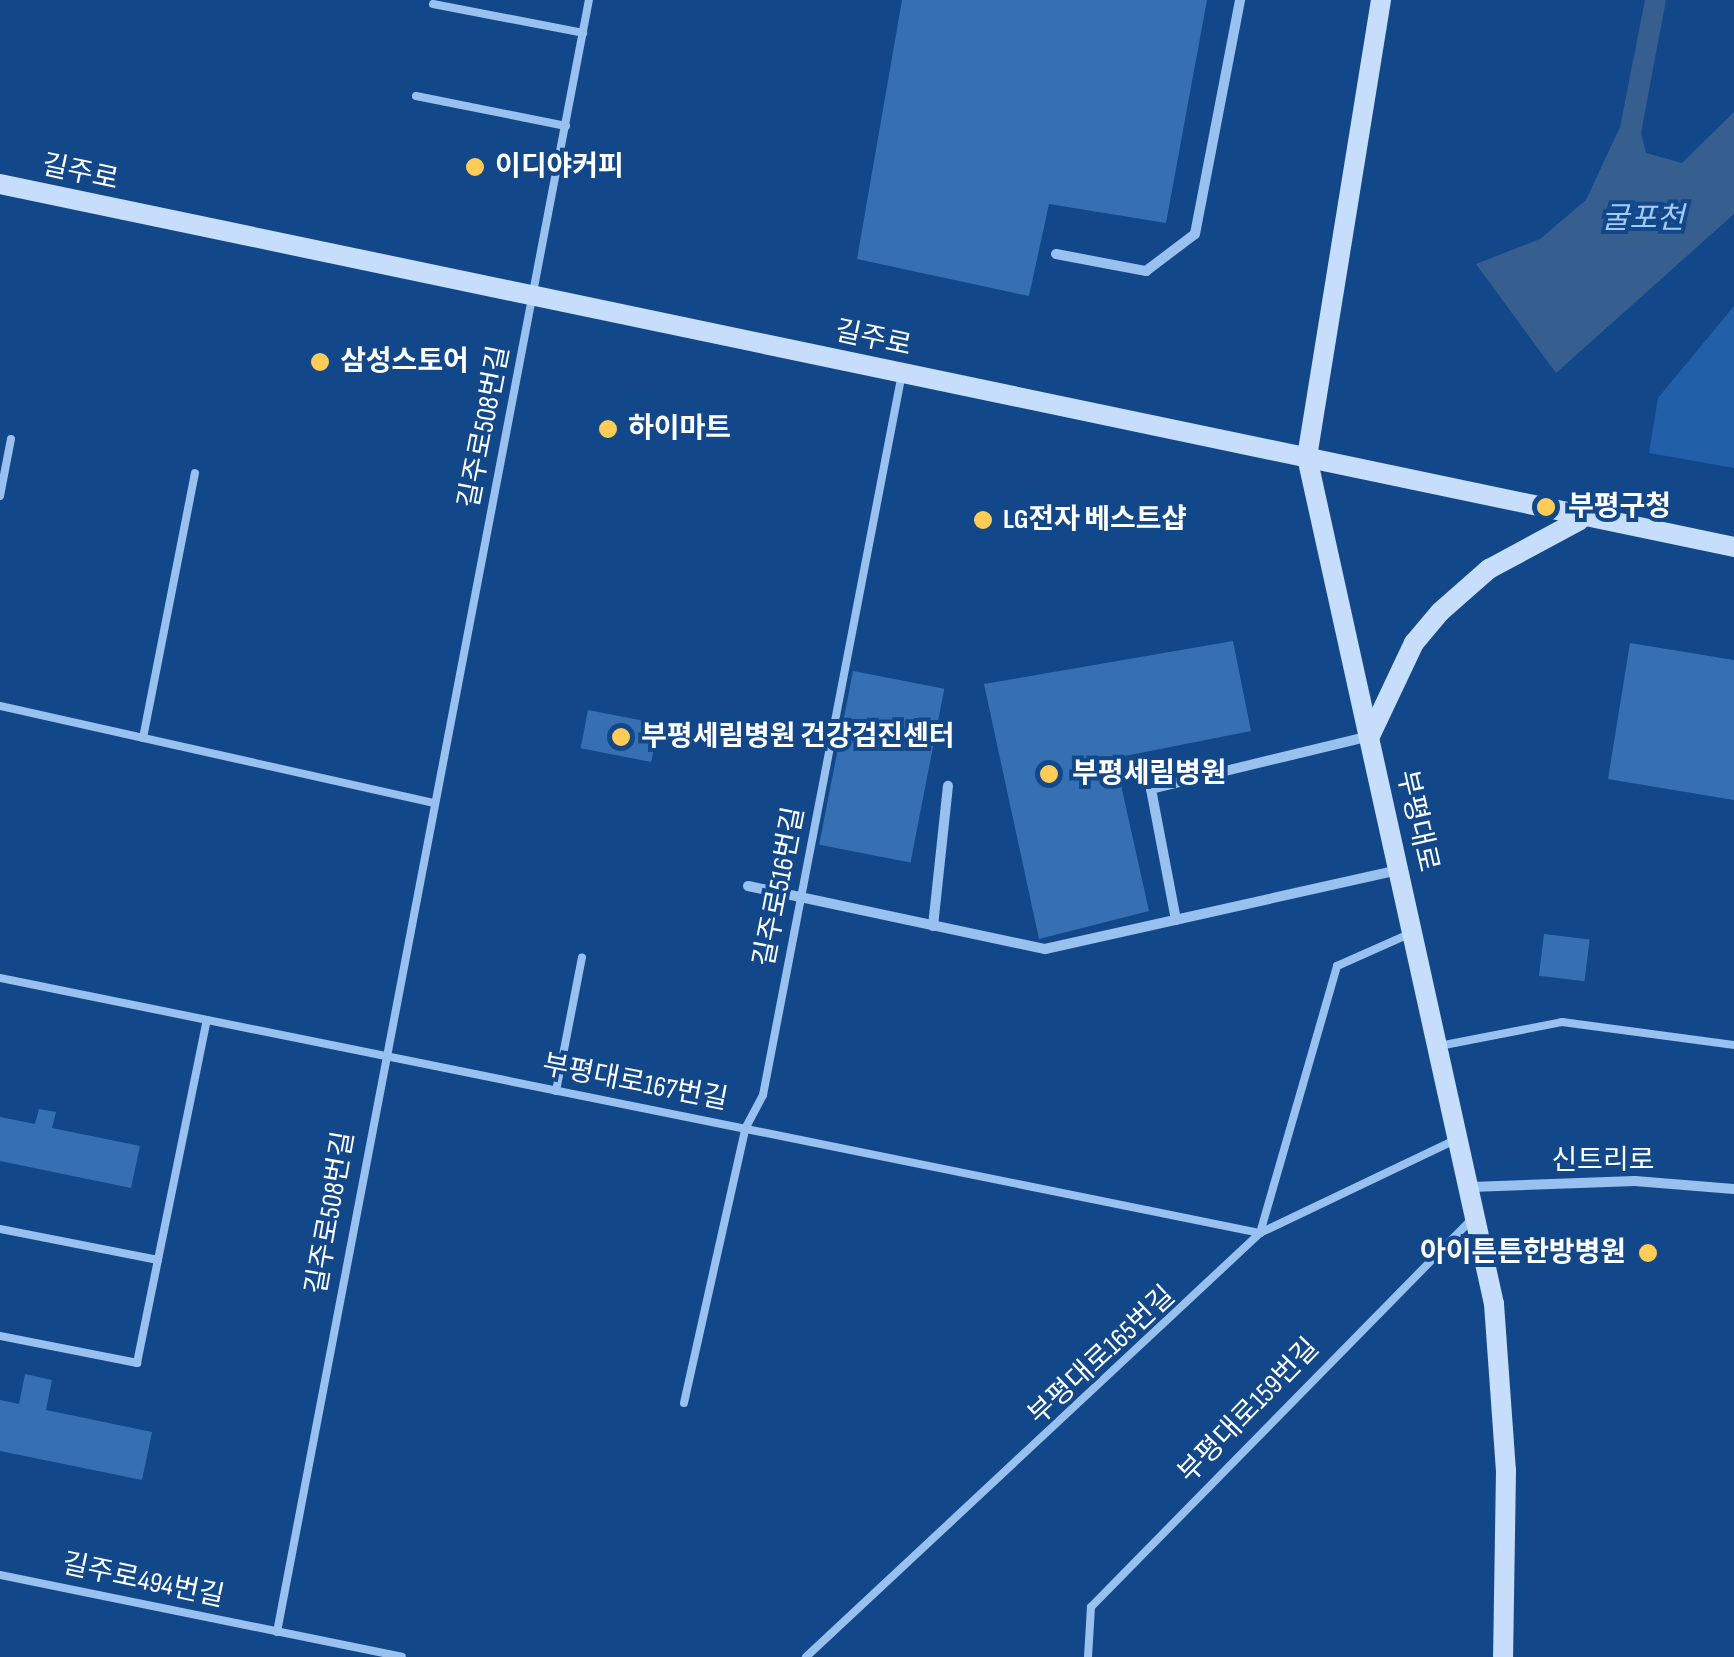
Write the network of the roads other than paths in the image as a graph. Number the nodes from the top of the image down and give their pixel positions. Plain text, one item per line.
1 (589, 0) edge
2 (1240, 0) edge
3 (1382, 0) edge
4 (433, 4) dead end
5 (583, 33) junction
6 (416, 96) dead end
7 (566, 126) junction
8 (0, 184) edge
9 (1056, 254) dead end
10 (534, 296) junction
11 (902, 373) junction
12 (11, 438) dead end
13 (1307, 457) junction
14 (195, 473) dead end
15 (0, 496) edge
16 (1580, 520) junction
17 (1734, 548) edge
18 (0, 706) edge
19 (1370, 736) junction
20 (143, 738) junction
21 (948, 786) dead end
22 (433, 803) junction
23 (1400, 870) junction
24 (748, 886) dead end
25 (801, 898) junction
26 (1176, 920) junction
27 (932, 926) junction
28 (1414, 932) junction
29 (582, 958) dead end
30 (0, 978) edge
31 (208, 1020) junction
32 (1734, 1045) edge
33 (1440, 1046) junction
34 (382, 1055) junction
35 (556, 1090) junction
36 (744, 1128) junction
37 (1460, 1138) junction
38 (1471, 1187) junction
39 (1734, 1189) edge
40 (1477, 1215) junction
41 (0, 1229) edge
42 (1260, 1233) junction
43 (158, 1260) junction
44 (0, 1336) edge
45 (684, 1403) dead end
46 (0, 1575) edge
47 (277, 1632) junction
48 (402, 1657) edge
49 (806, 1657) edge
50 (1088, 1657) edge
51 (1503, 1657) edge

1 - 5 lane, 길주로508번길
2 - 9 street
3 - 13 main road, 부평대로
4 - 5 lane
5 - 7 lane, 길주로508번길
6 - 7 lane
7 - 10 lane, 길주로508번길
8 - 10 main road, 길주로
10 - 11 main road, 길주로
10 - 22 lane, 길주로508번길
11 - 13 main road, 길주로
11 - 25 lane, 길주로516번길
12 - 15 lane
13 - 16 main road, 길주로
13 - 19 main road, 부평대로
14 - 20 lane
16 - 17 main road, 길주로
16 - 19 main road
18 - 20 lane
19 - 23 main road, 부평대로
19 - 26 street
20 - 22 lane
21 - 27 street
22 - 34 lane, 길주로508번길
23 - 26 street
23 - 28 main road, 부평대로
24 - 25 street
25 - 27 street
25 - 36 lane, 길주로516번길
26 - 27 street
28 - 33 main road, 부평대로
28 - 42 lane
29 - 35 lane
30 - 31 lane, 부평대로167번길
31 - 34 lane, 부평대로167번길
31 - 43 lane
32 - 33 lane
33 - 37 main road, 부평대로
34 - 35 lane, 부평대로167번길
34 - 47 lane, 길주로508번길
35 - 36 lane, 부평대로167번길
36 - 42 lane, 부평대로167번길
36 - 45 lane, 길주로516번길
37 - 38 main road, 부평대로
37 - 42 lane, 부평대로165번길
38 - 39 street, 신트리로
38 - 40 main road, 부평대로
40 - 50 lane, 부평대로159번길
40 - 51 main road, 부평대로
41 - 43 lane
42 - 49 lane, 부평대로165번길
43 - 44 lane
46 - 47 lane, 길주로494번길
47 - 48 lane

